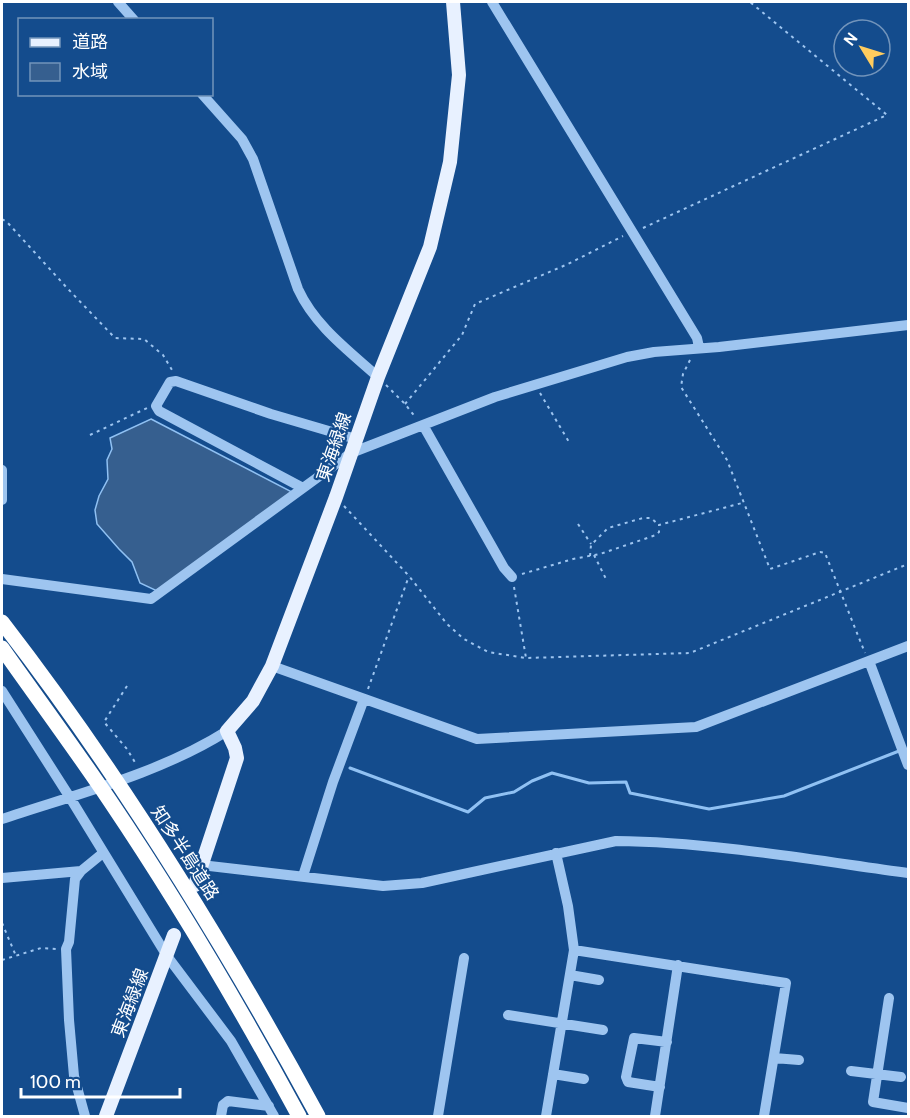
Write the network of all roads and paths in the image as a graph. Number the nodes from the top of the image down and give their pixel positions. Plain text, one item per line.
1 (118, 2) edge
2 (453, 2) edge
3 (492, 2) edge
4 (750, 2) edge
5 (132, 18) edge
6 (204, 96) edge
7 (2, 219) edge
8 (632, 232) junction
9 (909, 325) edge
10 (699, 347) junction
11 (378, 377) junction
12 (176, 381) junction
13 (535, 384) junction
14 (405, 404) junction
15 (156, 406) junction
16 (422, 426) junction
17 (90, 435) dead end
18 (356, 439) junction
19 (569, 442) dead end
20 (351, 453) junction
21 (2, 470) edge
22 (303, 488) junction
23 (336, 497) junction
24 (2, 500) edge
25 (743, 503) junction
26 (578, 524) dead end
27 (659, 525) junction
28 (592, 544) junction
29 (592, 556) junction
30 (909, 564) edge
31 (409, 576) junction
32 (512, 577) junction
33 (2, 579) edge
34 (606, 579) dead end
35 (841, 591) junction
36 (2, 622) edge
37 (909, 646) edge
38 (2, 648) edge
39 (526, 658) junction
40 (868, 662) junction
41 (272, 666) junction
42 (127, 686) dead end
43 (2, 691) edge
44 (364, 699) junction
45 (228, 730) junction
46 (907, 760) edge
47 (141, 772) junction
48 (69, 796) junction
49 (116, 797) junction
50 (2, 819) edge
51 (103, 853) junction
52 (556, 853) junction
53 (201, 865) junction
54 (81, 871) junction
55 (909, 873) edge
56 (303, 876) junction
57 (2, 878) edge
58 (195, 885) dead end
59 (2, 923) edge
60 (174, 935) dead end
61 (67, 946) junction
62 (574, 950) junction
63 (16, 956) junction
64 (167, 956) junction
65 (464, 958) dead end
66 (2, 960) edge
67 (678, 965) junction
68 (570, 975) junction
69 (599, 980) dead end
70 (889, 998) dead end
71 (508, 1015) dead end
72 (562, 1023) junction
73 (603, 1030) dead end
74 (667, 1042) junction
75 (774, 1058) junction
76 (799, 1060) dead end
77 (851, 1071) dead end
78 (553, 1074) junction
79 (877, 1074) junction
80 (901, 1077) dead end
81 (584, 1079) dead end
82 (660, 1087) junction
83 (909, 1108) edge
84 (272, 1111) edge
85 (85, 1116) edge
86 (106, 1116) edge
87 (221, 1116) edge
88 (299, 1116) edge
89 (318, 1116) edge
90 (438, 1116) edge
91 (546, 1116) edge
92 (655, 1116) edge
93 (764, 1116) edge

1 - 5 street
2 - 11 main road, 東海緑線
3 - 8 street
4 - 8 path
6 - 11 street
7 - 12 path
8 - 10 street
8 - 14 path
9 - 10 street
10 - 13 street
10 - 25 path
11 - 14 path
11 - 18 main road, 東海緑線
12 - 15 street
12 - 18 street
13 - 16 street
13 - 19 path
14 - 16 path
15 - 17 path
15 - 22 street
16 - 20 street
16 - 32 street
18 - 20 main road, 東海緑線
20 - 22 street
20 - 23 main road, 東海緑線
21 - 24 street
22 - 33 street
23 - 31 path
23 - 41 main road, 東海緑線
25 - 27 path
25 - 35 path
26 - 28 path
27 - 28 path
27 - 29 path
28 - 29 path
29 - 32 path
29 - 34 path
30 - 35 path
31 - 39 path
31 - 44 path
32 - 39 path
35 - 39 path
35 - 40 path
36 - 49 highway, 知多半島道路
37 - 40 street
38 - 49 highway, 知多半島道路
40 - 44 street
40 - 46 street
41 - 44 street
41 - 45 main road, 東海緑線
42 - 47 path
43 - 48 street
44 - 56 street
45 - 47 street
45 - 53 main road
47 - 48 street
48 - 50 street
48 - 51 street
49 - 88 highway, 知多半島道路
49 - 89 highway, 知多半島道路
51 - 54 street
51 - 64 street
52 - 55 street
52 - 56 street
52 - 62 street
53 - 56 street
53 - 58 main road
54 - 57 street
54 - 61 street
59 - 63 path
60 - 64 main road, 東海緑線
61 - 63 path
61 - 85 street
62 - 67 street
62 - 68 street
63 - 66 path
64 - 84 street
64 - 86 main road, 東海緑線
65 - 90 street
67 - 74 street
67 - 75 street
68 - 69 street
68 - 72 street
70 - 79 street
71 - 72 street
72 - 73 street
72 - 78 street
74 - 82 street
74 - 82 street
75 - 76 street
75 - 93 street
77 - 79 street
78 - 81 street
78 - 91 street
79 - 80 street
79 - 83 street
82 - 92 street
84 - 87 street

